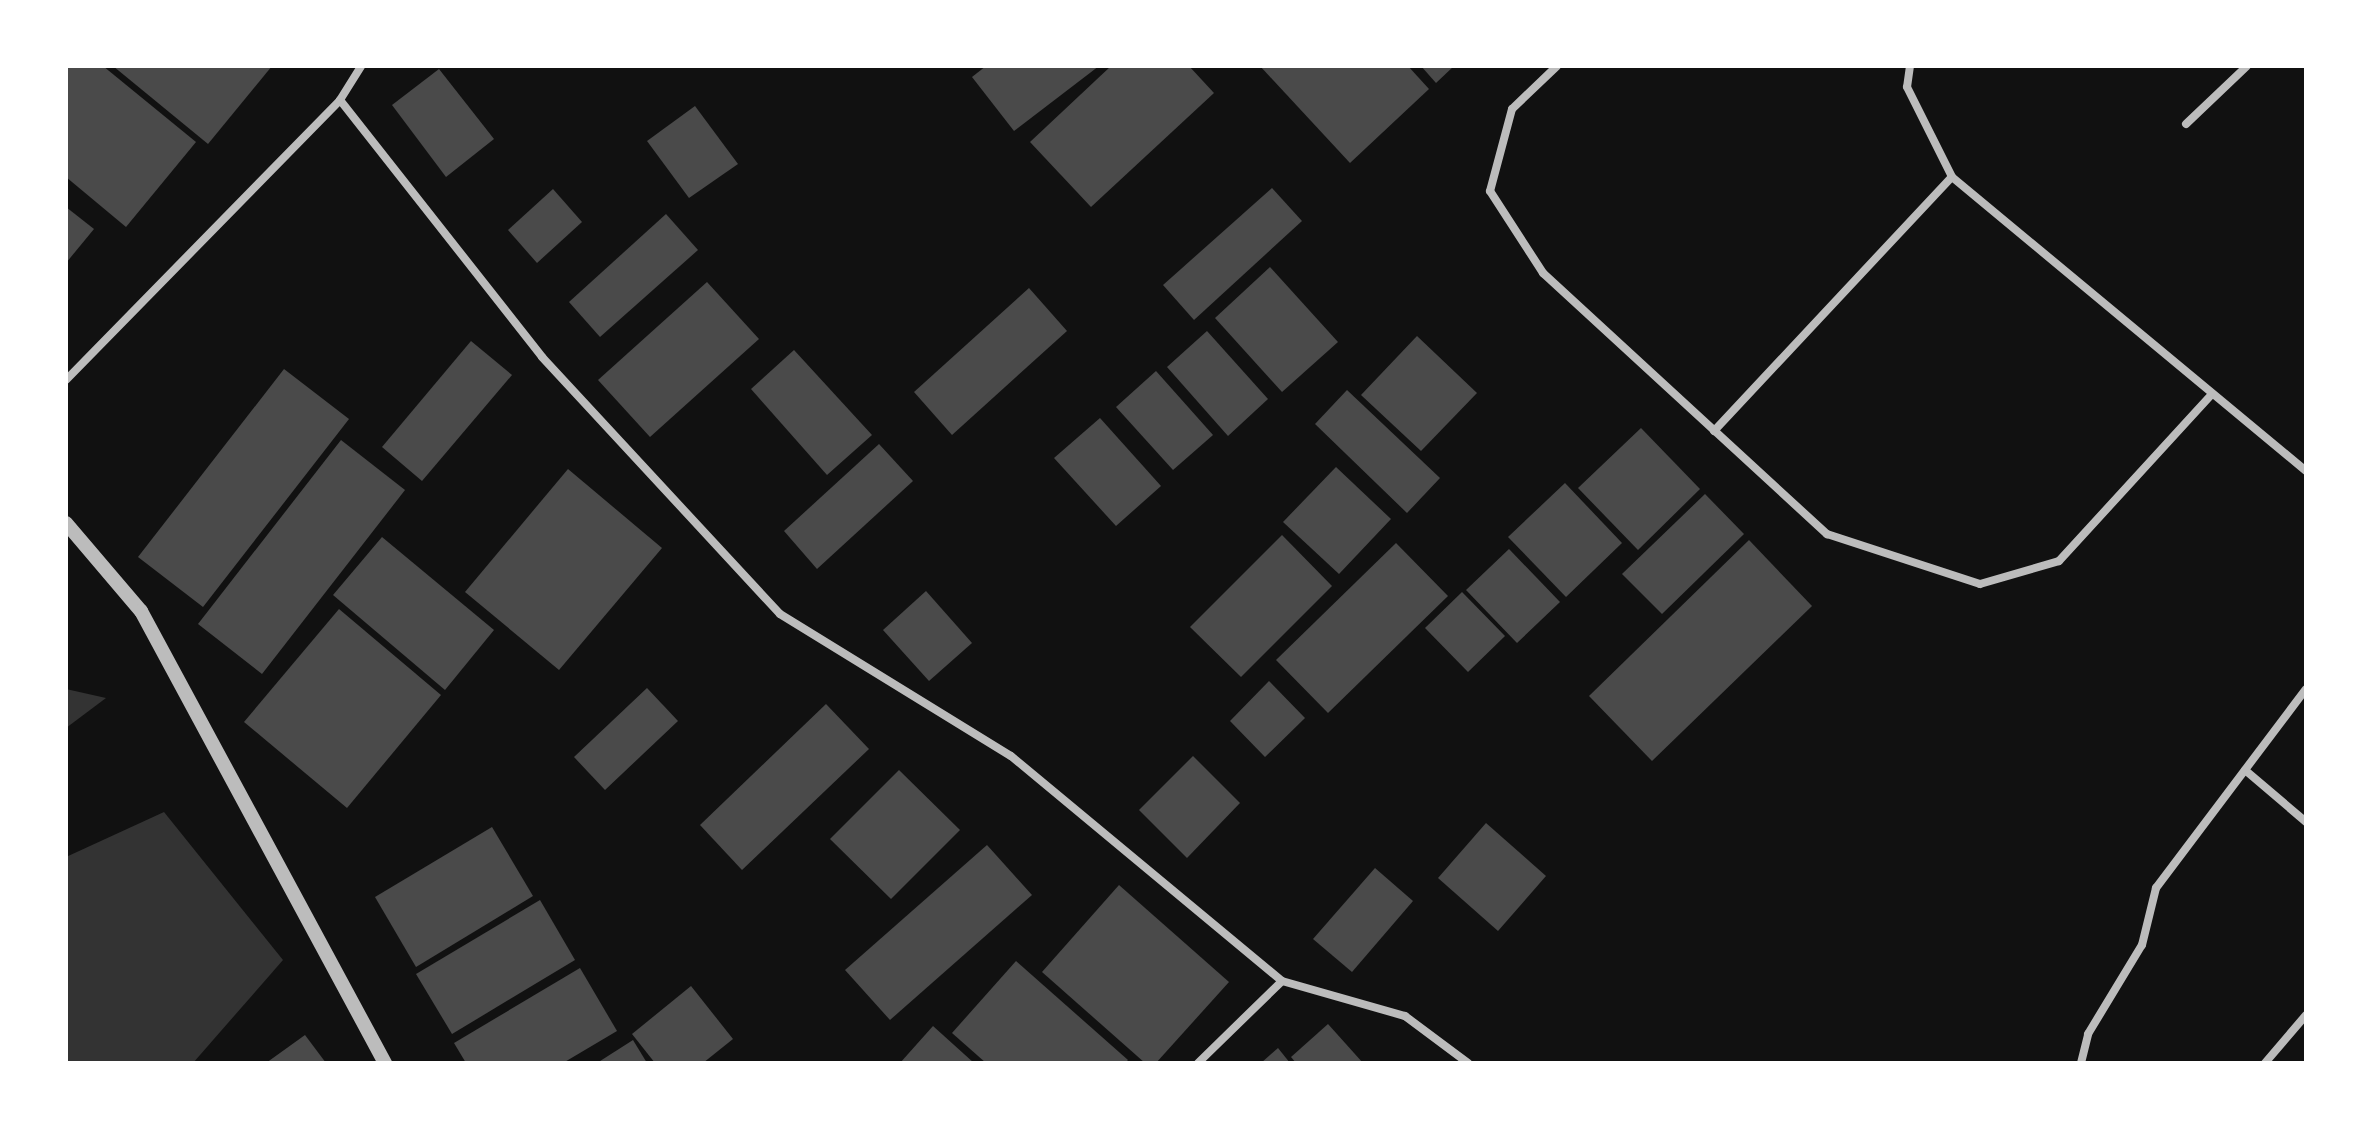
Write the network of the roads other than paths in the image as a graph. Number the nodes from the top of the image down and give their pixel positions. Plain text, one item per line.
1 (361, 66) edge
2 (1557, 66) edge
3 (1910, 66) edge
4 (2247, 66) edge
5 (340, 100) junction
6 (2186, 124) dead end
7 (1952, 177) junction
8 (66, 380) edge
9 (2212, 394) junction
10 (1714, 431) junction
11 (2306, 471) edge
12 (66, 523) edge
13 (2306, 689) edge
14 (2245, 770) junction
15 (2306, 822) edge
16 (1282, 981) junction
17 (2306, 1015) edge
18 (385, 1063) edge
19 (1198, 1063) edge
20 (1468, 1063) edge
21 (2081, 1063) edge
22 (2265, 1063) edge

1 - 5 street
2 - 10 street
3 - 7 street
4 - 6 street
5 - 8 street
5 - 16 street
7 - 9 street
7 - 10 street
9 - 10 street
9 - 11 street
12 - 18 street
13 - 14 street
14 - 15 street
14 - 21 street
16 - 19 street
16 - 20 street
17 - 22 street

